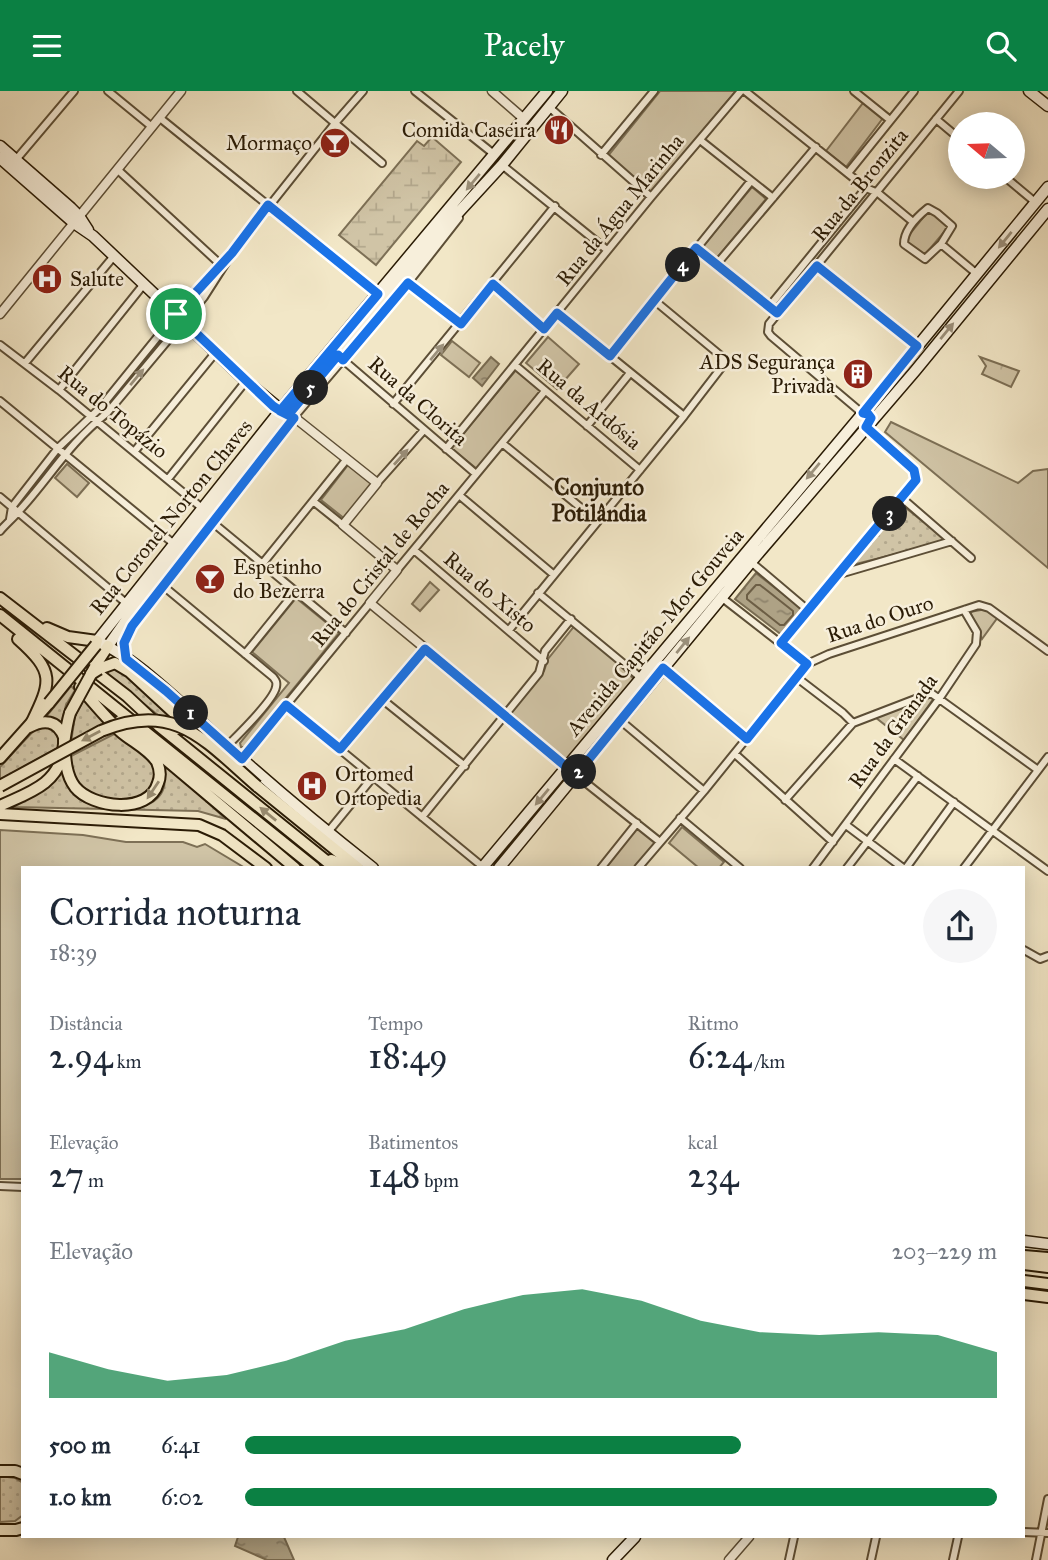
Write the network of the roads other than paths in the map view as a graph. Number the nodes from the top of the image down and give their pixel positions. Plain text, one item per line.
1 (74, 91) edge
2 (108, 91) edge
3 (181, 91) edge
4 (297, 91) edge
5 (363, 91) edge
6 (415, 91) edge
7 (492, 91) edge
8 (547, 91) edge
9 (562, 91) edge
10 (654, 91) edge
11 (743, 91) edge
12 (853, 91) edge
13 (914, 91) edge
14 (959, 91) edge
15 (1029, 91) edge
16 (1048, 106) edge
17 (549, 107) junction
18 (160, 118) junction
19 (524, 118) junction
20 (936, 119) junction
21 (890, 120) junction
22 (336, 122) junction
23 (152, 127) junction
24 (948, 129) edge
25 (514, 131) junction
26 (523, 139) junction
27 (700, 140) junction
28 (0, 146) edge
29 (816, 147) junction
30 (495, 155) junction
31 (601, 155) junction
32 (0, 158) edge
33 (13, 163) junction
34 (382, 163) dead end
35 (502, 165) junction
36 (118, 170) junction
37 (848, 173) junction
38 (751, 181) junction
39 (1048, 187) edge
40 (866, 188) junction
41 (1019, 189) edge
42 (878, 193) junction
43 (651, 197) junction
44 (773, 198) junction
45 (1035, 202) junction
46 (467, 204) junction
47 (268, 205) junction
48 (555, 206) junction
49 (1048, 209) edge
50 (77, 219) junction
51 (914, 222) junction
52 (941, 244) junction
53 (696, 248) junction
54 (607, 250) junction
55 (114, 256) junction
56 (716, 265) junction
57 (222, 266) junction
58 (817, 266) junction
59 (977, 274) junction
60 (408, 283) junction
61 (144, 284) junction
62 (493, 284) junction
63 (378, 294) junction
64 (655, 301) junction
65 (769, 307) junction
66 (1, 309) edge
67 (557, 313) junction
68 (777, 313) junction
69 (179, 318) junction
70 (461, 324) junction
71 (544, 329) junction
72 (0, 345) edge
73 (917, 346) junction
74 (216, 352) junction
75 (610, 356) junction
76 (340, 357) junction
77 (25, 363) junction
78 (516, 366) junction
79 (631, 373) junction
80 (246, 381) junction
81 (59, 390) junction
82 (545, 391) junction
83 (0, 401) edge
84 (393, 404) junction
85 (288, 415) junction
86 (91, 416) junction
87 (684, 416) junction
88 (862, 418) junction
89 (97, 421) junction
90 (587, 426) junction
91 (424, 430) junction
92 (502, 443) junction
93 (446, 449) junction
94 (61, 451) junction
95 (134, 452) junction
96 (347, 459) junction
97 (640, 470) junction
98 (476, 474) junction
99 (168, 479) junction
100 (377, 484) junction
101 (459, 495) junction
102 (0, 497) edge
103 (903, 499) junction
104 (313, 501) junction
105 (202, 508) junction
106 (15, 509) junction
107 (597, 521) junction
108 (212, 522) junction
109 (776, 524) junction
110 (343, 525) junction
111 (0, 531) edge
112 (952, 541) junction
113 (174, 544) junction
114 (414, 550) junction
115 (971, 558) dead end
116 (751, 562) junction
117 (263, 563) junction
118 (397, 570) junction
119 (841, 573) junction
120 (554, 574) junction
121 (159, 582) junction
122 (296, 591) junction
123 (538, 593) junction
124 (0, 596) edge
125 (721, 597) junction
126 (126, 603) junction
127 (370, 604) junction
128 (964, 610) junction
129 (809, 611) junction
130 (0, 615) edge
131 (571, 619) junction
132 (0, 623) edge
133 (509, 630) junction
134 (346, 633) junction
135 (781, 643) junction
136 (100, 644) junction
137 (425, 649) junction
138 (1048, 651) edge
139 (245, 654) junction
140 (126, 659) junction
141 (544, 661) junction
142 (807, 664) junction
143 (62, 666) junction
144 (663, 668) junction
145 (95, 670) junction
146 (73, 675) junction
147 (796, 677) junction
148 (641, 678) junction
149 (383, 699) junction
150 (939, 699) junction
151 (286, 705) junction
152 (506, 715) junction
153 (621, 721) junction
154 (853, 723) junction
155 (29, 726) junction
156 (159, 726) junction
157 (747, 739) junction
158 (64, 740) junction
159 (228, 746) junction
160 (340, 749) junction
161 (734, 754) junction
162 (1048, 757) edge
163 (0, 758) edge
164 (242, 759) junction
165 (894, 759) junction
166 (465, 766) junction
167 (568, 768) junction
168 (1038, 769) junction
169 (576, 775) junction
170 (918, 776) junction
171 (373, 777) junction
172 (0, 786) edge
173 (704, 791) junction
174 (785, 800) junction
175 (954, 802) junction
176 (0, 806) edge
177 (0, 817) edge
178 (422, 817) junction
179 (680, 818) junction
180 (637, 823) junction
181 (846, 825) junction
182 (992, 829) junction
183 (323, 832) junction
184 (868, 841) junction
185 (660, 842) junction
186 (832, 842) junction
187 (321, 856) junction
188 (732, 861) junction
189 (263, 866) edge
190 (292, 866) edge
191 (312, 866) edge
192 (333, 866) edge
193 (346, 866) edge
194 (356, 866) edge
195 (370, 866) edge
196 (481, 866) edge
197 (483, 866) edge
198 (501, 866) edge
199 (602, 866) edge
200 (640, 866) edge
201 (728, 866) edge
202 (738, 866) edge
203 (814, 866) edge
204 (849, 866) edge
205 (902, 866) edge
206 (906, 866) edge
207 (965, 866) edge
208 (1048, 871) edge
209 (1025, 951) edge
210 (1048, 956) edge
211 (0, 1186) edge
212 (21, 1187) edge
213 (1025, 1241) edge
214 (1048, 1244) edge
215 (1025, 1256) edge
216 (1048, 1258) edge
217 (1025, 1264) edge
218 (1048, 1267) edge
219 (1025, 1281) edge
220 (1048, 1284) edge
221 (1025, 1294) edge
222 (1048, 1297) edge
223 (0, 1471) edge
224 (21, 1473) edge
225 (1048, 1499) edge
226 (21, 1528) edge
227 (0, 1530) edge
228 (1025, 1532) edge
229 (1045, 1533) edge
230 (634, 1538) edge
231 (749, 1538) edge
232 (794, 1538) edge
233 (876, 1538) edge
234 (958, 1538) edge
235 (613, 1560) edge
236 (729, 1560) edge
237 (789, 1560) edge
238 (871, 1560) edge
239 (953, 1560) edge
240 (1036, 1560) edge

1 - 33 street
2 - 23 street
3 - 18 street
4 - 22 street
5 - 22 street
6 - 30 street
7 - 19 street
8 - 19 main road, Rua Coronel Norton Chaves
9 - 17 main road, Rua Coronel Norton Chaves
10 - 31 street
11 - 27 street, Rua da Água Marinha
11 - 29 street
12 - 21 street
13 - 21 street
14 - 20 street, Rua da Bronzita
15 - 16 main road
17 - 26 main road, Rua Coronel Norton Chaves
17 - 31 street
18 - 23 street
18 - 47 street
19 - 25 main road, Rua Coronel Norton Chaves
20 - 24 street
20 - 42 street, Rua da Bronzita
21 - 37 street
22 - 34 street
22 - 47 street
23 - 36 street
25 - 26 main road
25 - 30 main road, Rua Coronel Norton Chaves
26 - 35 main road, Rua Coronel Norton Chaves
27 - 38 street
27 - 43 street, Rua da Água Marinha
28 - 33 main road
29 - 37 street
29 - 44 street
30 -> 63 main road, Rua Coronel Norton Chaves
31 - 43 street
32 - 33 main road
33 - 50 main road
35 - 46 main road, Rua Coronel Norton Chaves
35 - 48 street
36 - 50 street
36 - 57 street
37 - 40 street
38 - 44 street
38 - 53 street
39 - 45 main road
40 - 42 street
40 - 65 street, Rua da Bronzita
41 - 45 street
42 - 51 street
42 - 58 street, Rua da Bronzita
43 - 54 street, Rua da Água Marinha
44 - 56 street
45 -> 59 main road
46 - 60 street, Rua Coronel Norton Chaves
46 - 76 main road, Rua Coronel Norton Chaves
47 - 57 street
47 - 63 street
48 - 54 street
48 - 62 street
88 -> 49 main road
50 - 55 main road
50 - 66 street
51 - 52 street
51 - 52 street
52 - 59 street
53 - 56 street
53 - 64 street
54 - 67 street, Rua da Água Marinha
55 - 61 main road
55 - 77 street
56 - 65 street
57 - 69 street
58 - 68 street, Rua da Bronzita
58 - 73 street
59 - 73 main road
60 - 70 street
60 - 76 street, Rua Coronel Norton Chaves
61 - 69 main road
61 - 81 street
62 - 70 street
62 - 71 street
63 - 85 main road, Rua Coronel Norton Chaves
64 - 75 street
64 - 87 street
65 - 68 street
67 - 71 street, Rua da Água Marinha
67 - 75 street
68 - 88 street, Rua da Bronzita
69 - 74 main road
69 - 86 street
89 -> 69 street
84 -> 70 street
71 - 78 street, Rua da Água Marinha
72 - 77 street, Rua do Topázio
73 - 88 main road
74 - 80 main road
74 - 95 street
75 - 79 street
76 - 84 street, Rua da Clorita
76 - 85 main road, Rua Coronel Norton Chaves
77 - 81 street, Rua do Topázio
78 - 82 street, Rua da Ardósia
78 - 93 street, Rua da Água Marinha
79 - 87 street
79 - 90 street
80 - 85 main road
80 - 99 street
81 - 86 street, Rua do Topázio
82 - 90 street, Rua da Ardósia
82 - 92 street, Rua do Cristal de Rocha
83 - 94 street
84 - 91 street, Rua da Clorita
85 - 96 street
85 - 105 main road, Rua Coronel Norton Chaves
85 - 108 street, Rua Coronel Norton Chaves
85 - 121 main road, Rua Coronel Norton Chaves
86 - 89 street, Rua do Topázio
86 - 94 street
87 - 97 street
88 - 103 street
88 - 109 main road
89 - 94 street
89 - 95 street, Rua do Topázio
90 - 97 street, Rua da Ardósia
91 - 93 street, Rua da Clorita
100 -> 91 street
92 - 98 street, Rua do Cristal de Rocha
92 - 107 street
93 - 98 street, Rua da Clorita
94 - 106 street
94 - 113 street
95 - 99 street, Rua do Topázio
96 - 100 street
96 - 104 street
97 - 107 street
98 - 101 street, Rua do Cristal de Rocha
99 - 105 street, Rua do Topázio
100 - 110 street
101 - 114 street, Rua do Cristal de Rocha
101 - 120 street
102 - 106 street
103 - 112 street
103 - 119 street
104 - 110 street
104 - 117 street
105 - 113 main road, Rua Coronel Norton Chaves
106 - 111 street
106 - 126 street
107 - 120 street
108 - 117 street
108 - 121 street, Rua Coronel Norton Chaves
109 - 116 main road
109 - 148 main road, Avenida Capitão-Mor Gouveia
110 - 118 street
112 - 115 street
112 - 119 street
113 - 126 main road, Rua Coronel Norton Chaves
114 - 118 street, Rua do Cristal de Rocha
114 - 133 street, Rua do Xisto
116 - 125 main road
116 - 129 street
117 - 122 street
118 - 127 street, Rua do Cristal de Rocha
119 - 129 street
120 - 123 street
121 - 136 main road, Rua Coronel Norton Chaves
121 - 139 street
121 - 140 street, Rua Coronel Norton Chaves
122 - 134 street
122 - 139 street
123 - 131 street
123 - 133 street
124 - 136 main road
124 - 156 main road
125 - 135 street
144 -> 125 main road
126 - 136 main road, Rua Coronel Norton Chaves
127 - 134 street, Rua do Cristal de Rocha
127 - 137 street
128 - 138 street
128 - 142 street, Rua do Ouro
128 - 150 street, Rua da Granada
129 - 135 street
130 - 143 main road
131 - 141 street
131 - 148 street
132 - 155 main road
133 - 141 street, Rua do Xisto
134 - 151 street, Rua do Cristal de Rocha
135 - 142 street
136 - 140 main road
136 - 145 main road, Rua Coronel Norton Chaves
136 - 155 main road, bridge
137 - 149 street
137 - 152 street
139 - 159 street
140 - 159 main road
141 - 152 street
142 - 147 street
143 - 146 main road
143 -> 158 main road
144 - 153 main road
144 - 157 street
145 - 156 main road
145 - 158 main road, Rua Coronel Norton Chaves, bridge
146 - 190 main road
146 - 191 main road
147 - 154 street
147 - 157 street
148 - 167 main road, Avenida Capitão-Mor Gouveia
149 - 160 street
149 - 166 street
150 - 154 street
150 - 165 street, Rua da Granada
150 - 168 street
151 - 160 street
151 - 164 street, Rua do Cristal de Rocha
152 - 166 street
152 - 167 street
153 - 169 main road
153 - 173 street
154 - 174 street
155 - 158 main road
155 - 163 main road
187 -> 156 main road
157 - 161 street
158 - 176 main road, Rua Coronel Norton Chaves
159 - 164 main road
160 - 171 street
161 - 173 street
161 - 174 street
162 - 168 street
164 - 183 main road
165 - 170 street
165 - 181 street, Rua da Granada
166 - 178 street
167 - 169 street
167 -> 197 main road, Avenida Capitão-Mor Gouveia
168 - 182 street
169 - 180 street
169 - 198 main road
170 - 175 street
170 - 184 street
171 - 178 street
171 - 183 street
183 -> 172 main road, bridge
173 - 179 street
174 - 186 street
175 - 182 street
175 - 206 street
177 - 189 main road
178 - 196 street
179 - 185 street
179 - 188 street
180 - 185 street
180 - 199 street
181 - 184 street
181 - 186 street, Rua da Granada
182 - 207 street
182 - 208 street
183 - 194 main road
183 - 195 main road
184 - 204 street
184 - 205 street
185 - 200 street
186 - 203 street, Rua da Granada
187 - 192 main road
187 - 193 main road
188 - 201 street
188 - 202 street
209 - 210 street
211 - 212 street
213 - 214 main road
215 - 216 main road
217 - 218 main road
219 - 220 main road
221 - 222 main road
223 - 224 main road
225 - 229 street
226 - 227 main road
228 - 229 street
229 - 240 street
230 - 235 main road
231 - 236 street
232 - 237 street
233 - 238 street
234 - 239 street

